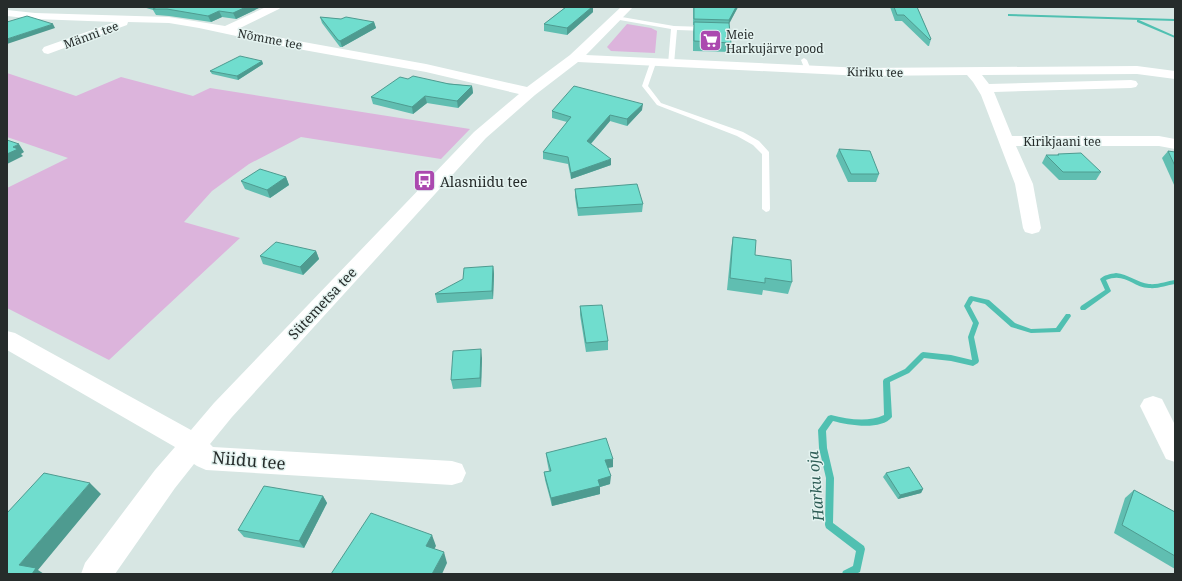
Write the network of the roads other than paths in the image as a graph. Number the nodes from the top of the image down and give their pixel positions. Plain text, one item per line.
1 (275, 7) edge
2 (627, 7) edge
3 (7, 13) edge
4 (616, 18) junction
5 (133, 20) junction
6 (674, 28) junction
7 (712, 29) edge
8 (226, 30) junction
9 (48, 50) dead end
10 (575, 58) junction
11 (653, 63) junction
12 (671, 64) junction
13 (972, 73) junction
14 (1175, 75) edge
15 (1175, 86) edge
16 (985, 88) junction
17 (530, 92) junction
18 (1006, 141) junction
19 (1175, 144) edge
20 (766, 209) dead end
21 (1032, 228) dead end
22 (7, 338) edge
23 (1152, 406) dead end
24 (193, 444) junction
25 (1175, 451) edge
26 (452, 473) dead end
27 (96, 574) edge

1 - 8 street
2 - 4 street, Sütemetsa tee
3 - 5 street, Nõmme tee
4 - 6 lane
4 - 10 street, Sütemetsa tee
5 - 8 street, Nõmme tee
5 - 9 street, Männi tee
6 - 7 lane
6 - 12 lane
8 - 17 street, Nõmme tee
10 - 11 street, Kiriku tee
10 - 17 street, Sütemetsa tee
11 - 12 street, Kiriku tee
11 - 20 lane
12 - 13 street, Kiriku tee
13 - 14 street, Kiriku tee
13 - 16 street, Kirikjaani tee
15 - 16 street
16 - 18 street, Kirikjaani tee
17 - 24 street, Sütemetsa tee
18 - 19 street, Kirikjaani tee
18 - 21 street
22 - 24 street, Niidu tee
23 - 25 street
24 - 26 street, Niidu tee
24 - 27 street, Sütemetsa tee

